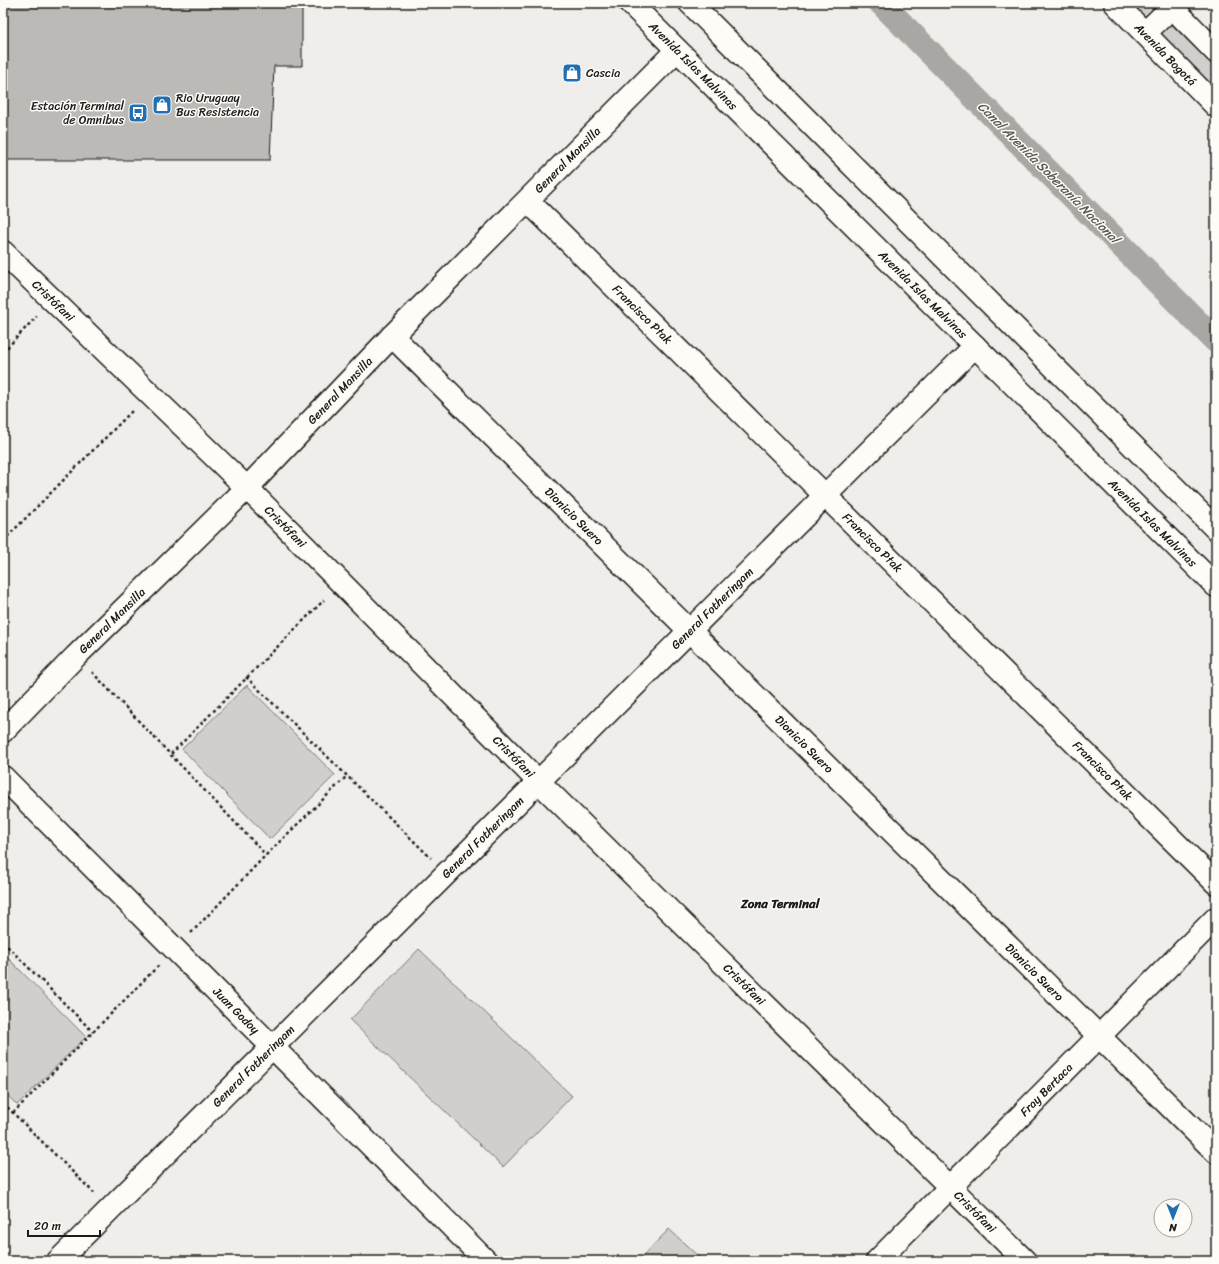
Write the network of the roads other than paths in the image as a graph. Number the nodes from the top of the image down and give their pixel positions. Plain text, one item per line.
1 (630, 3) edge
2 (690, 3) edge
3 (1114, 3) edge
4 (1170, 5) edge
5 (1145, 33) junction
6 (677, 50) junction
7 (1216, 52) edge
8 (1216, 106) edge
9 (528, 201) junction
10 (3, 252) edge
11 (392, 336) junction
12 (975, 346) junction
13 (247, 488) junction
14 (825, 496) junction
15 (1216, 529) edge
16 (1216, 586) edge
17 (689, 631) junction
18 (3, 731) edge
19 (3, 776) edge
20 (538, 781) junction
21 (1216, 883) edge
22 (1216, 918) edge
23 (1099, 1036) junction
24 (274, 1047) junction
25 (1216, 1152) edge
26 (950, 1187) junction
27 (481, 1260) edge
28 (58, 1261) edge
29 (877, 1261) edge
30 (1025, 1261) edge

1 - 6 street, Avenida Islas Malvinas
2 - 15 street
3 - 5 street, Avenida Bogotá
4 - 5 street
4 - 7 street
5 - 8 street, Avenida Bogotá
6 - 9 street, General Mansilla
6 - 12 street, Avenida Islas Malvinas
9 - 11 street, General Mansilla
9 - 14 street, Francisco Ptak
10 - 13 street, Cristófani
11 - 13 street, General Mansilla
11 - 17 street, Dionicio Suero
12 - 14 street, General Fotheringam
12 - 16 street, Avenida Islas Malvinas
13 - 18 street, General Mansilla
13 - 20 street, Cristófani
14 - 17 street, General Fotheringam
14 - 21 street, Francisco Ptak
17 - 20 street, General Fotheringam
17 - 23 street, Dionicio Suero
19 - 24 street, Juan Godoy
20 - 24 street, General Fotheringam
20 - 26 street, Cristófani
22 - 23 street, Fray Bertaca
23 - 25 street, Dionicio Suero
23 - 26 street, Fray Bertaca
24 - 27 street, Juan Godoy
24 - 28 street, General Fotheringam
26 - 29 street, Fray Bertaca
26 - 30 street, Cristófani

